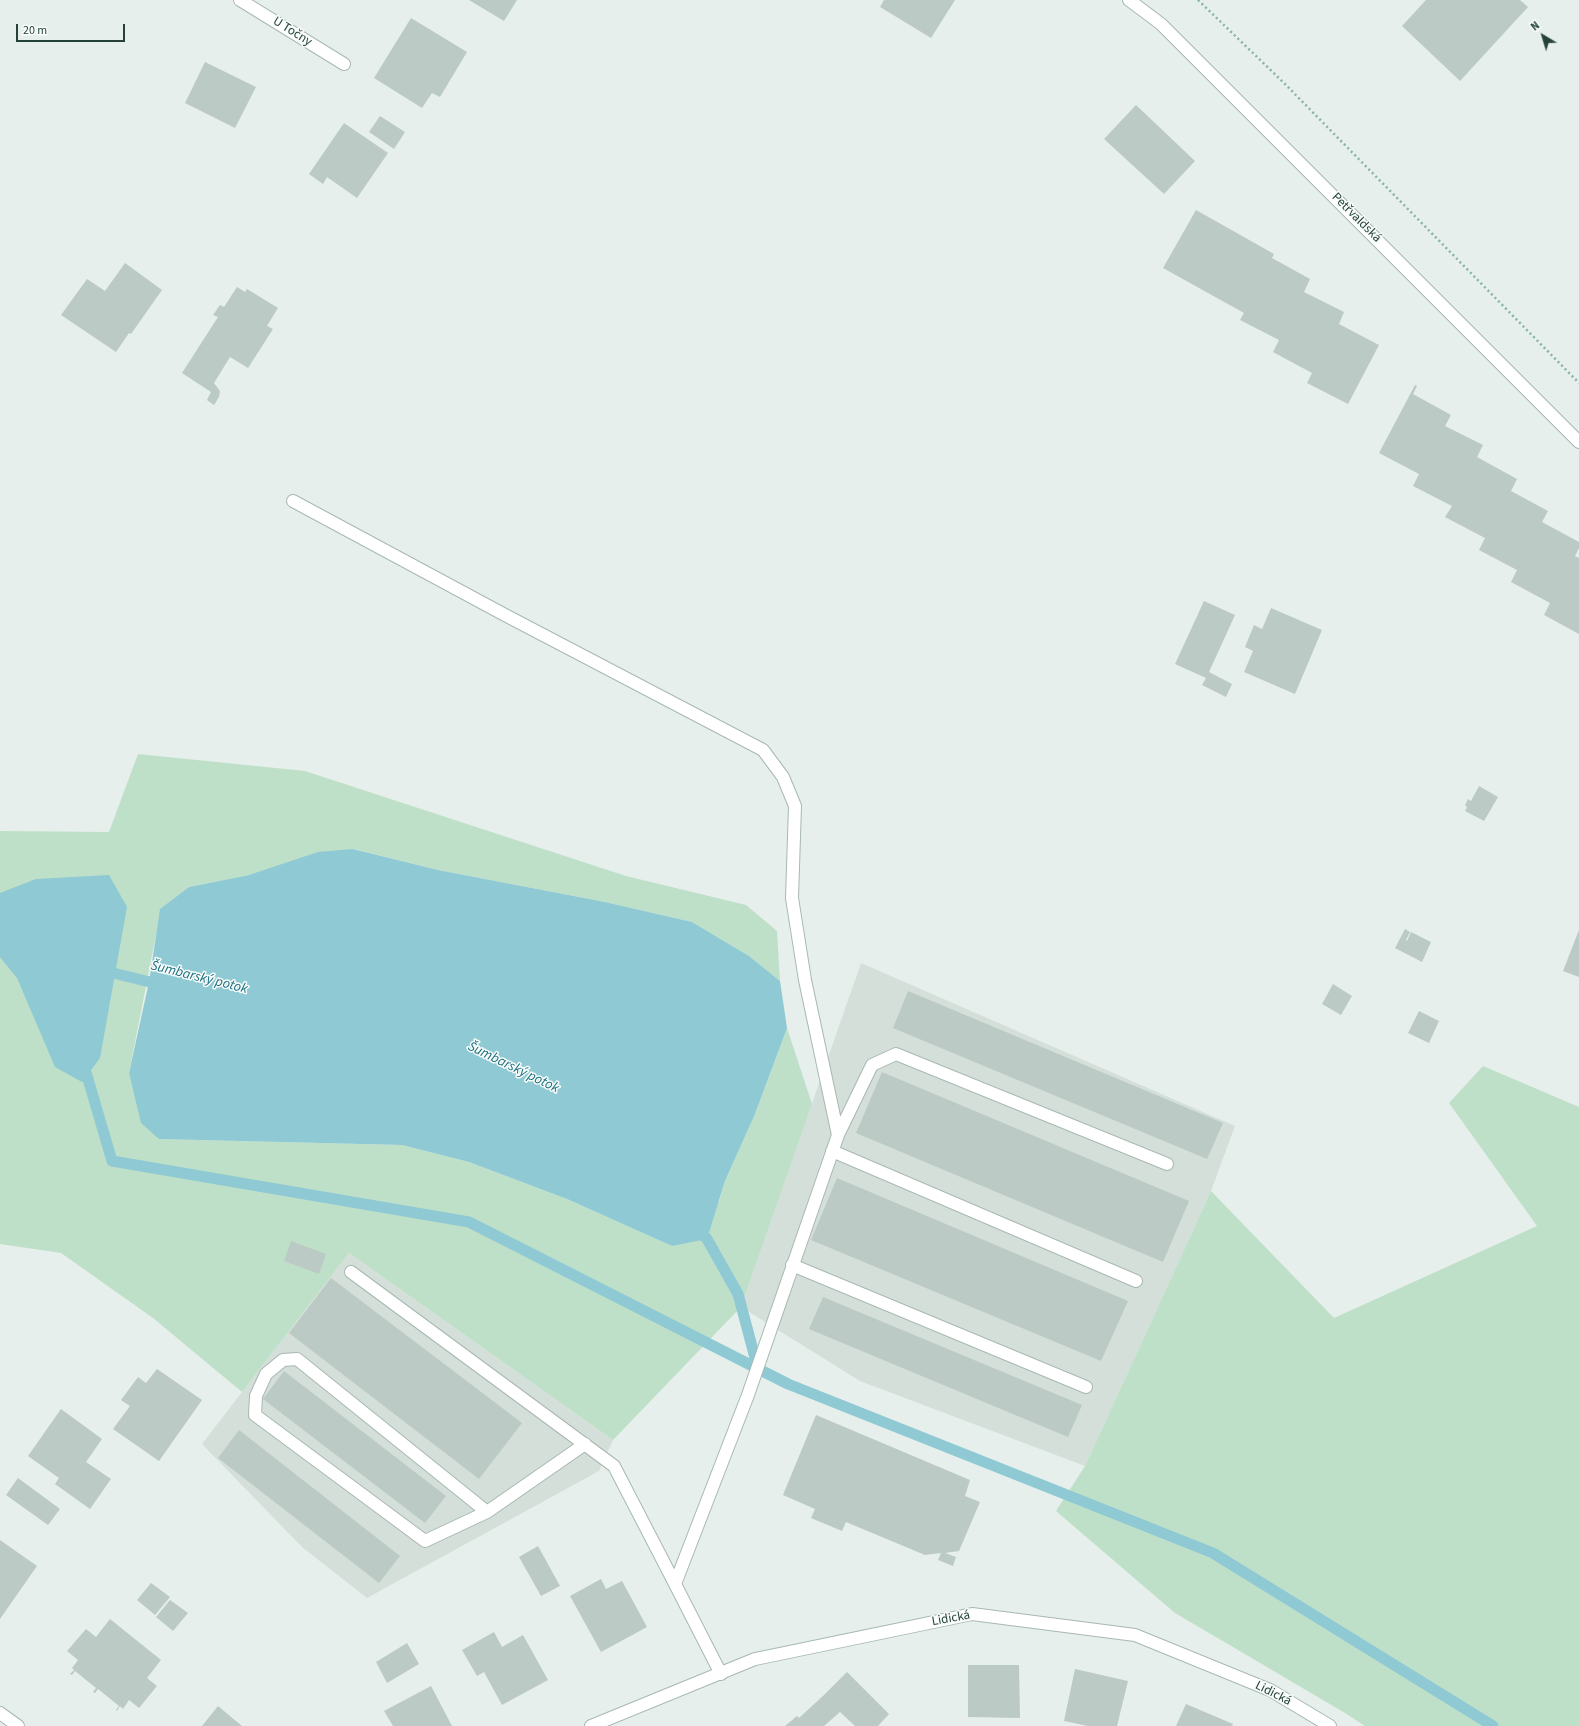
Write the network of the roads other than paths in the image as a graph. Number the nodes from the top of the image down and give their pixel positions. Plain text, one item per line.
1 (240, 0) edge
2 (1129, 0) edge
3 (344, 64) dead end
4 (1579, 442) edge
5 (294, 501) dead end
6 (838, 1134) junction
7 (832, 1150) junction
8 (1167, 1164) dead end
9 (792, 1265) junction
10 (351, 1272) dead end
11 (1136, 1281) dead end
12 (1086, 1387) dead end
13 (585, 1444) junction
14 (487, 1512) junction
15 (675, 1584) junction
16 (721, 1674) junction
17 (0, 1713) edge
18 (18, 1726) edge
19 (591, 1726) edge
20 (1330, 1726) edge

1 - 3 street, U Točny
2 - 4 street, Petřvaldská
5 - 6 street
6 - 7 street
6 - 8 street
7 - 9 street
7 - 11 street
9 - 12 street
9 - 15 street
10 - 13 street
13 - 14 street
13 - 15 street
14 - 14 street
15 - 16 street
16 - 19 street, Lidická
16 - 20 street, Lidická
17 - 18 street

